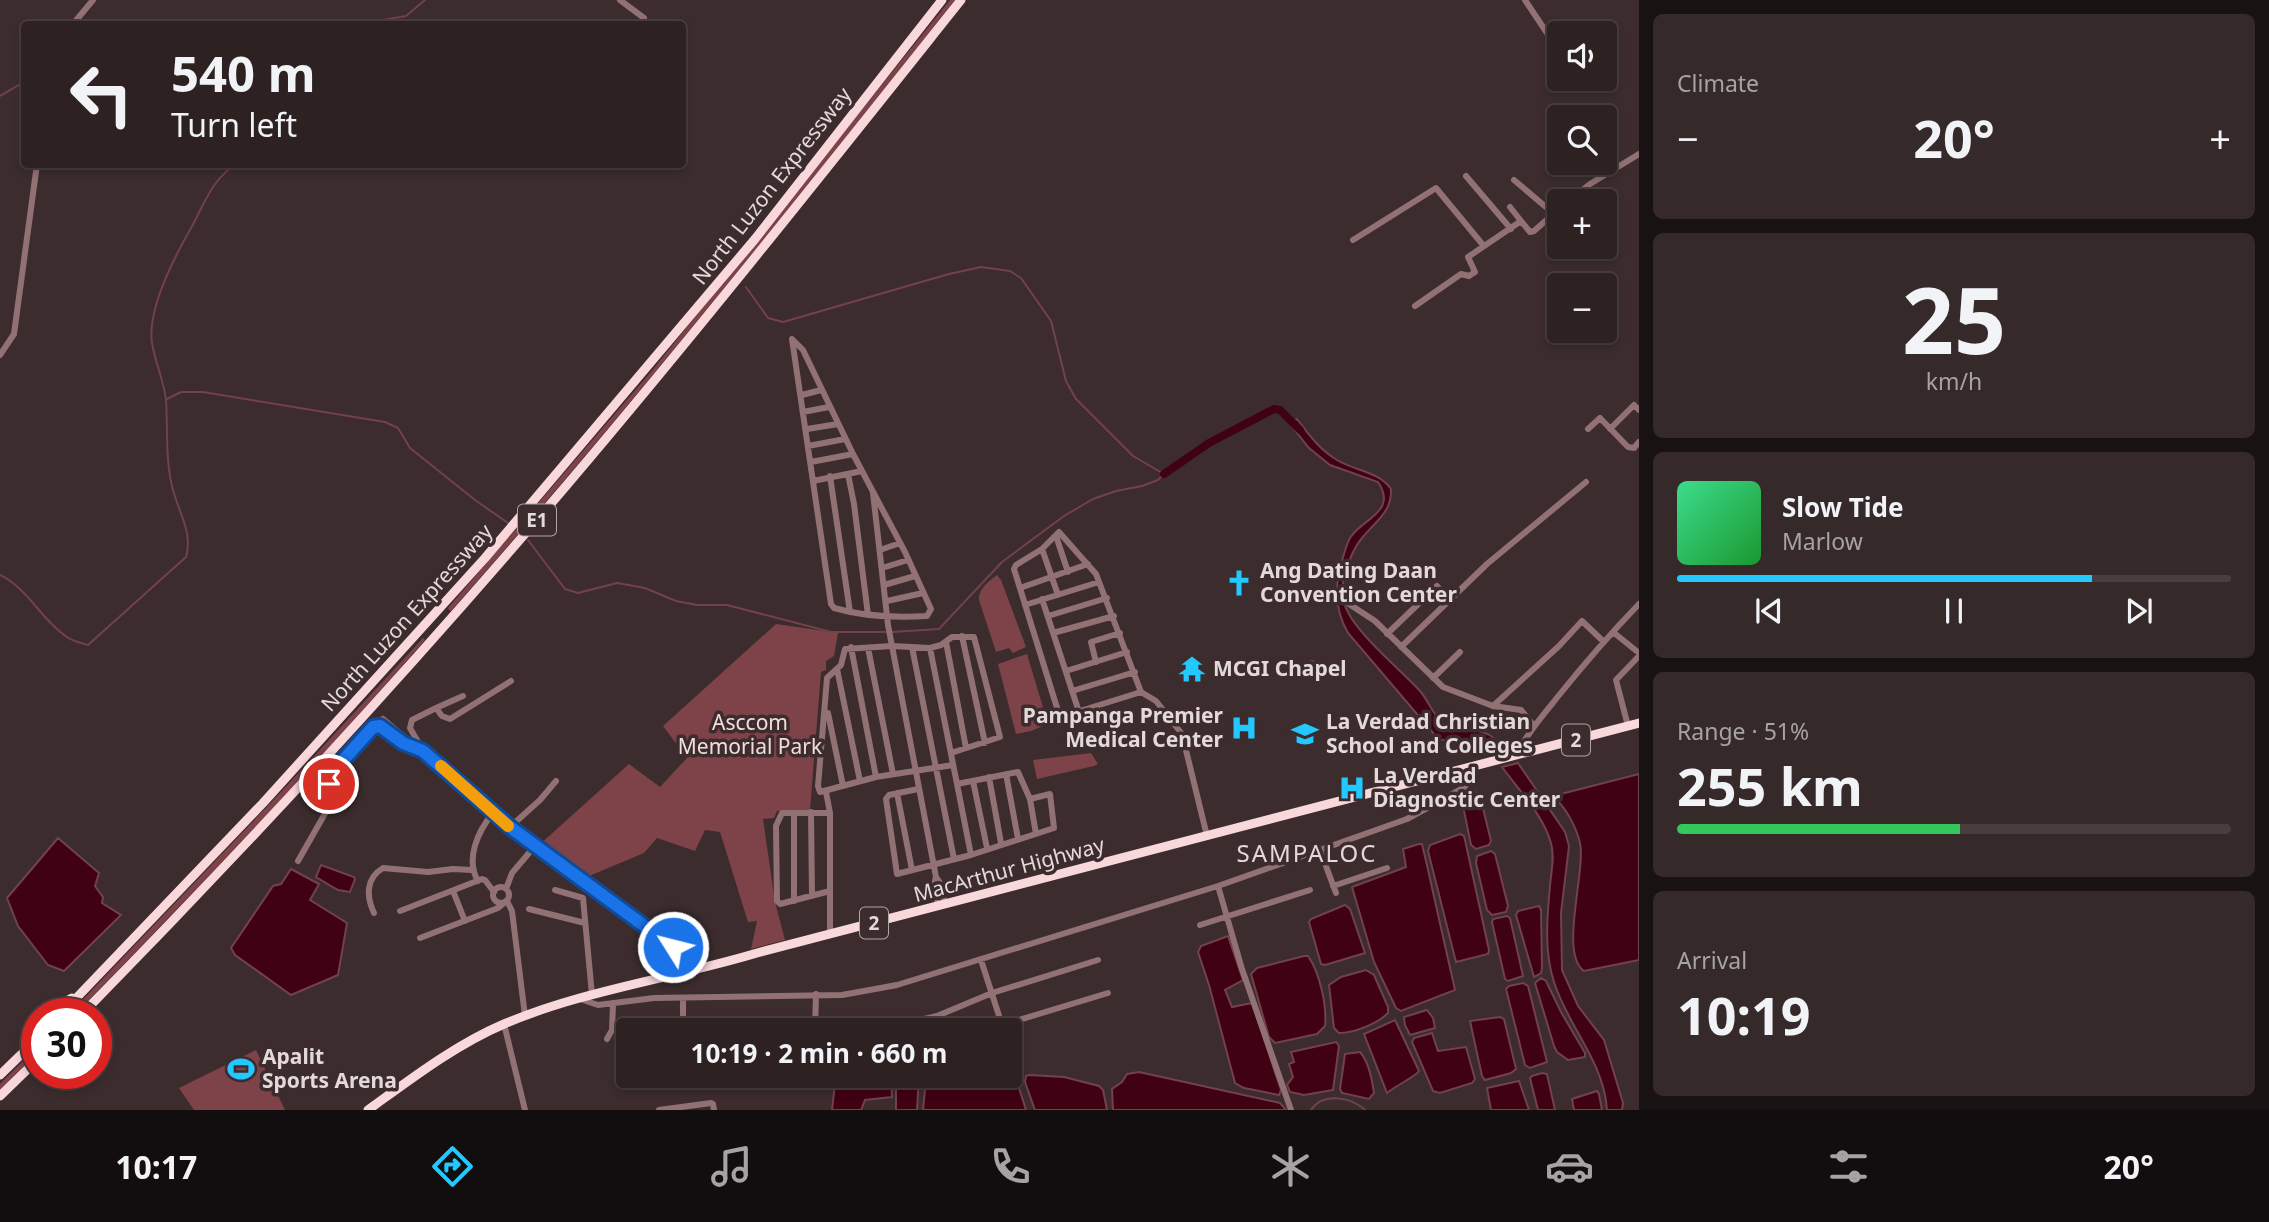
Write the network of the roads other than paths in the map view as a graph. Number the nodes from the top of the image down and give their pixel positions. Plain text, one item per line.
1 (93, 0) edge
2 (620, 0) edge
3 (942, 0) edge
4 (961, 0) edge
5 (1525, 0) edge
6 (644, 18) dead end
7 (76, 21) edge
8 (1547, 33) edge
9 (1639, 153) edge
10 (36, 168) edge
11 (1466, 176) dead end
12 (1514, 180) dead end
13 (1584, 189) edge
14 (1547, 204) edge
15 (1510, 207) dead end
16 (1547, 218) edge
17 (1521, 221) junction
18 (1511, 229) junction
19 (1353, 240) dead end
20 (1483, 245) junction
21 (1415, 306) dead end
22 (0, 355) edge
23 (821, 390) junction
24 (802, 396) junction
25 (829, 407) junction
26 (1639, 410) edge
27 (803, 412) junction
28 (838, 424) junction
29 (807, 429) junction
30 (1588, 429) dead end
31 (1610, 429) junction
32 (845, 439) junction
33 (1639, 442) edge
34 (808, 446) junction
35 (853, 454) junction
36 (811, 462) junction
37 (862, 471) junction
38 (848, 474) junction
39 (830, 477) junction
40 (813, 481) junction
41 (1586, 482) dead end
42 (872, 488) junction
43 (893, 528) junction
44 (877, 534) junction
45 (1056, 536) junction
46 (900, 543) junction
47 (1042, 549) junction
48 (880, 550) junction
49 (908, 560) junction
50 (1088, 564) junction
51 (882, 568) junction
52 (1068, 572) junction
53 (915, 576) junction
54 (1052, 578) junction
55 (1099, 582) junction
56 (884, 585) junction
57 (1020, 588) junction
58 (923, 593) junction
59 (1058, 595) junction
60 (1107, 598) junction
61 (1042, 599) junction
62 (1448, 599) junction
63 (887, 601) junction
64 (1349, 604) dead end
65 (1639, 604) edge
66 (1025, 605) junction
67 (850, 612) junction
68 (868, 615) junction
69 (1048, 616) junction
70 (1114, 616) junction
71 (889, 621) junction
72 (1613, 632) junction
73 (1053, 633) junction
74 (1120, 633) junction
75 (1387, 634) junction
76 (962, 636) junction
77 (946, 642) junction
78 (1604, 642) junction
79 (892, 646) junction
80 (851, 647) junction
81 (1401, 647) junction
82 (868, 648) junction
83 (912, 648) junction
84 (930, 648) junction
85 (1059, 652) junction
86 (1127, 652) junction
87 (1460, 652) dead end
88 (1639, 655) edge
89 (1042, 656) junction
90 (1096, 662) junction
91 (837, 668) junction
92 (1066, 671) junction
93 (1135, 672) junction
94 (1433, 678) junction
95 (511, 681) dead end
96 (1072, 691) junction
97 (1141, 692) junction
98 (463, 696) dead end
99 (1493, 706) junction
100 (826, 707) junction
101 (436, 708) junction
102 (1079, 712) junction
103 (383, 719) dead end
104 (1639, 723) edge
105 (1534, 726) junction
106 (1628, 726) junction
107 (985, 743) junction
108 (966, 748) junction
109 (423, 751) junction
110 (951, 753) junction
111 (1510, 757) junction
112 (343, 760) junction
113 (953, 765) junction
114 (936, 767) junction
115 (1470, 768) junction
116 (344, 770) dead end
117 (915, 770) junction
118 (893, 774) junction
119 (1006, 774) junction
120 (876, 777) junction
121 (989, 778) junction
122 (973, 780) junction
123 (556, 781) dead end
124 (860, 781) junction
125 (957, 784) junction
126 (844, 786) junction
127 (918, 789) junction
128 (826, 792) junction
129 (897, 793) junction
130 (1030, 799) junction
131 (811, 812) junction
132 (493, 813) junction
133 (794, 813) junction
134 (830, 813) junction
135 (510, 827) junction
136 (1036, 834) junction
137 (1207, 836) junction
138 (1018, 839) junction
139 (1002, 844) junction
140 (535, 846) junction
141 (987, 848) junction
142 (1320, 849) junction
143 (971, 855) junction
144 (954, 859) junction
145 (298, 861) dead end
146 (933, 865) junction
147 (1387, 868) dead end
148 (472, 870) junction
149 (912, 870) junction
150 (478, 881) junction
151 (1218, 886) junction
152 (506, 889) junction
153 (555, 890) dead end
154 (1310, 890) dead end
155 (453, 891) junction
156 (830, 891) junction
157 (494, 892) junction
158 (812, 896) junction
159 (793, 901) junction
160 (505, 902) junction
161 (942, 905) junction
162 (529, 909) dead end
163 (400, 911) dead end
164 (374, 913) dead end
165 (1227, 916) junction
166 (465, 921) junction
167 (585, 923) junction
168 (1200, 925) dead end
169 (830, 934) junction
170 (420, 939) dead end
171 (981, 960) junction
172 (1098, 960) dead end
173 (701, 970) junction
174 (103, 972) junction
175 (992, 993) junction
176 (1108, 993) dead end
177 (817, 994) junction
178 (592, 995) junction
179 (71, 998) edge
180 (77, 998) edge
181 (97, 998) edge
182 (683, 998) junction
183 (580, 999) junction
184 (613, 1004) junction
185 (525, 1016) junction
186 (683, 1018) edge
187 (816, 1018) edge
188 (928, 1018) edge
189 (504, 1024) junction
190 (607, 1039) dead end
191 (21, 1055) edge
192 (0, 1075) edge
193 (21, 1076) edge
194 (0, 1097) edge
195 (714, 1107) edge
196 (368, 1110) edge
197 (525, 1110) edge
198 (659, 1110) edge
199 (1291, 1110) edge

1 - 7 street
2 - 6 street
3 - 174 highway, North Luzon Expressway / E1
4 - 181 highway, North Luzon Expressway / E1
5 - 8 street
9 - 13 street
10 - 22 street
11 - 18 street
12 - 14 street
15 - 17 street
16 - 17 street
17 - 18 street
18 - 20 street
19 - 20 street
20 - 21 street
23 - 24 street
23 - 24 street
23 - 25 street
24 - 27 street
25 - 27 street
25 - 28 street
26 - 31 street
27 - 29 street
28 - 29 street
28 - 32 street
29 - 34 street
30 - 31 street
31 - 33 street
32 - 34 street
32 - 35 street
34 - 36 street
35 - 36 street
35 - 37 street
36 - 40 street
37 - 38 street
37 - 42 street
38 - 39 street
38 - 68 street
39 - 40 street
39 - 67 street
40 - 67 street
41 - 62 street
42 - 43 street
42 - 44 street
43 - 44 street
43 - 46 street
44 - 48 street
45 - 47 street
45 - 50 street
45 - 52 street
46 - 48 street
46 - 49 street
47 - 54 street
47 - 57 street
48 - 51 street
49 - 51 street
49 - 53 street
50 - 52 street
50 - 55 street
51 - 56 street
52 - 54 street
53 - 56 street
53 - 58 street
54 - 57 street
54 - 59 street
55 - 59 street
55 - 60 street
56 - 63 street
57 - 66 street
58 - 63 street
58 - 71 street
59 - 61 street
60 - 69 street
60 - 70 street
61 - 66 street
61 - 69 street
62 - 75 street
62 - 81 street
63 - 71 street
64 - 75 street
65 - 72 street
66 - 89 street
67 - 68 street
68 - 71 street
69 - 73 street
70 - 73 street
70 - 74 street
71 - 79 street
72 - 78 street
72 - 88 street
73 - 85 street
74 - 86 street
74 - 90 street
75 - 81 street
76 - 77 street
76 - 107 street
76 - 107 street
77 - 84 street
77 - 108 street
78 - 99 street
78 - 105 street
79 - 82 street
79 - 83 street
79 - 117 street
80 - 82 street
80 - 91 street
80 - 120 street
81 - 94 street
82 - 118 street
83 - 84 street
83 - 114 street
84 - 110 street
85 - 89 street
85 - 92 street
86 - 90 street
86 - 93 street
87 - 94 street
88 - 106 street
89 - 102 street
90 - 92 street
91 - 100 street
91 - 124 street
92 - 96 street
93 - 96 street
93 - 97 street
94 - 99 street
95 - 101 street
96 - 102 street
97 - 102 street
97 - 137 street
98 - 101 street
99 - 105 street
100 - 126 street
100 - 128 street
101 - 109 street
103 - 109 street
104 - 106 highway, MacArthur Highway / 2
105 - 111 street
106 - 111 highway, MacArthur Highway / 2
107 - 108 street
108 - 110 street
109 - 112 street
109 - 132 street
110 - 113 street
111 - 115 highway, MacArthur Highway / 2
112 - 116 street
112 - 145 street
113 - 114 street
113 - 125 street
114 - 117 street
114 - 144 street
115 - 137 highway, MacArthur Highway / 2
115 - 142 street
117 - 118 street
117 - 127 street
118 - 120 street
119 - 121 street
119 - 130 street
119 - 138 street
120 - 124 street
121 - 122 street
121 - 139 street
122 - 125 street
122 - 141 street
123 - 135 street
124 - 126 street
125 - 143 street
126 - 128 street
127 - 129 street
127 - 146 street
128 - 134 street
129 - 149 street
129 - 149 street
130 - 136 street
130 - 136 street
131 - 133 street
131 - 134 street
131 - 158 street
132 - 135 street
132 - 148 street
133 - 159 street
133 - 159 street
134 - 156 street
135 - 140 street
136 - 138 street
137 - 161 highway, MacArthur Highway / 2
138 - 139 street
139 - 141 street
140 - 152 street
140 - 173 street
141 - 143 street
142 - 147 street
142 - 151 street
143 - 144 street
144 - 146 street
146 - 149 street
146 - 161 street
148 - 150 street
148 - 164 street
150 - 155 street
150 - 157 street
151 - 165 street
151 - 171 street
152 - 157 street
152 - 160 street
153 - 167 street
154 - 165 street
155 - 163 street
155 - 166 street
156 - 158 street
156 - 169 street
157 - 160 street
158 - 159 street
160 - 166 street
160 - 185 street
161 - 169 highway, MacArthur Highway / 2
162 - 167 street
165 - 168 street
165 - 199 street
166 - 170 street
167 - 178 street
169 - 173 highway, MacArthur Highway / 2
171 - 175 street
171 - 177 street
172 - 175 street
173 - 178 highway, MacArthur Highway / 2
174 - 179 highway
174 - 180 highway, North Luzon Expressway / E1
175 - 176 street
175 - 188 street
177 - 182 street
177 - 187 street
178 - 183 highway, MacArthur Highway / 2
182 - 184 street
182 - 186 street
183 - 184 street
183 - 185 highway, MacArthur Highway / 2
184 - 190 street
185 - 189 highway, MacArthur Highway / 2
189 - 196 highway, MacArthur Highway / 2
189 - 197 street
191 - 192 highway
193 - 194 highway
195 - 198 street

